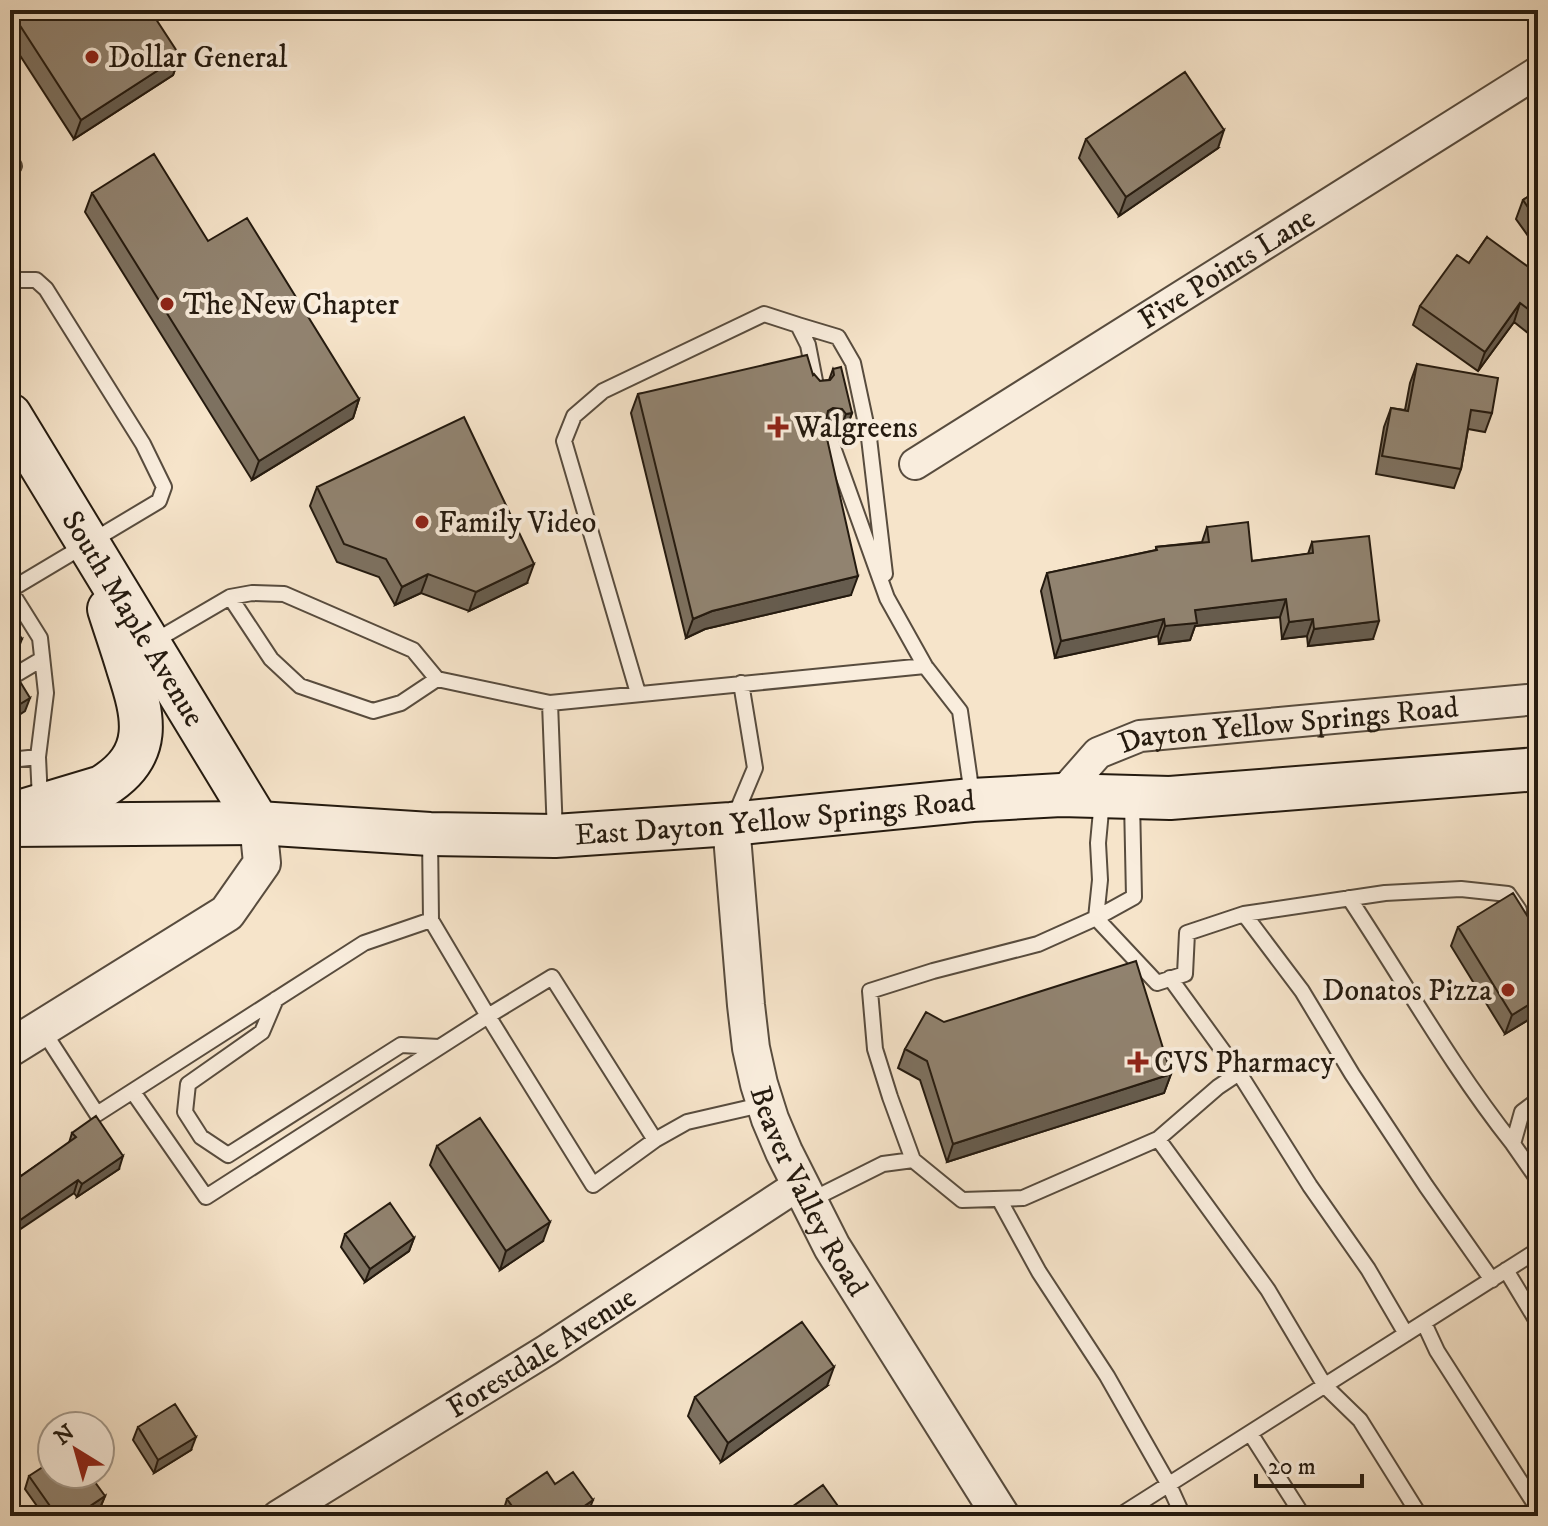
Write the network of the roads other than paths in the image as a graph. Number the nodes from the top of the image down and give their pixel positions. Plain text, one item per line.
1 (1538, 72) edge
2 (10, 280) edge
3 (798, 325) junction
4 (817, 391) edge
5 (10, 415) edge
6 (829, 436) edge
7 (915, 464) dead end
8 (88, 543) junction
9 (10, 590) edge
10 (230, 597) junction
11 (887, 598) junction
12 (150, 644) junction
13 (42, 659) junction
14 (925, 666) junction
15 (10, 678) edge
16 (437, 679) junction
17 (741, 683) junction
18 (638, 693) junction
19 (1538, 699) edge
20 (550, 703) junction
21 (38, 757) junction
22 (10, 760) edge
23 (1538, 769) edge
24 (1061, 795) junction
25 (1117, 796) junction
26 (972, 800) junction
27 (20, 815) edge
28 (258, 823) junction
29 (731, 824) junction
30 (430, 834) junction
31 (555, 836) junction
32 (1349, 898) junction
33 (1244, 914) junction
34 (1096, 918) junction
35 (1526, 919) edge
36 (431, 920) junction
37 (1163, 980) junction
38 (276, 999) junction
39 (488, 1016) junction
40 (42, 1029) junction
41 (440, 1047) junction
42 (10, 1048) edge
43 (1239, 1073) junction
44 (133, 1092) junction
45 (1538, 1100) edge
46 (765, 1104) junction
47 (1158, 1139) junction
48 (655, 1140) junction
49 (1513, 1144) junction
50 (913, 1160) junction
51 (1538, 1180) edge
52 (804, 1192) junction
53 (999, 1199) junction
54 (1538, 1250) edge
55 (1506, 1270) junction
56 (1492, 1280) junction
57 (1424, 1323) junction
58 (1538, 1323) edge
59 (1406, 1334) junction
60 (1325, 1386) junction
61 (1250, 1433) junction
62 (1169, 1485) junction
63 (1538, 1509) edge
64 (278, 1516) edge
65 (1001, 1516) edge
66 (1119, 1516) edge
67 (1183, 1516) edge
68 (1303, 1516) edge
69 (1420, 1516) edge

1 - 7 street, Five Points Lane
2 - 8 lane
3 - 4 lane
3 - 11 lane
3 - 18 lane
5 - 8 main road, South Maple Avenue
6 - 11 lane
8 - 9 lane
8 - 12 main road, South Maple Avenue
8 - 27 main road
9 - 13 lane
10 - 12 lane
10 - 16 lane
10 - 16 lane
11 - 14 lane
12 - 28 main road, South Maple Avenue
13 - 15 lane
13 - 21 lane
14 - 17 lane
14 - 26 lane
16 - 20 lane
17 - 18 lane
17 - 29 lane
18 - 20 lane
19 - 24 street, Dayton Yellow Springs Road
20 - 31 lane
21 - 22 lane
21 - 27 lane
23 - 25 main road, East Dayton Yellow Springs Road
24 - 25 main road, East Dayton Yellow Springs Road
24 - 26 main road, East Dayton Yellow Springs Road
25 - 34 lane
25 - 34 lane
26 - 29 main road, East Dayton Yellow Springs Road
27 - 28 main road, East Dayton Yellow Springs Road
28 - 30 main road, East Dayton Yellow Springs Road
28 - 40 street
29 - 31 main road, East Dayton Yellow Springs Road
29 - 46 street, Beaver Valley Road
30 - 31 main road, East Dayton Yellow Springs Road
30 - 36 lane
32 - 33 lane
32 - 35 lane
32 - 49 lane
33 - 37 lane
33 - 56 lane
34 - 37 lane
34 - 50 lane
36 - 38 lane
36 - 39 lane
37 - 43 lane
38 - 41 lane
38 - 44 lane
39 - 41 lane
39 - 48 lane
39 - 48 lane
40 - 42 street
40 - 44 lane
41 - 44 lane
43 - 47 lane
43 - 59 lane
45 - 49 lane
46 - 48 lane
46 - 52 street, Beaver Valley Road
47 - 53 lane
47 - 60 lane
49 - 51 lane
50 - 52 lane
50 - 53 lane
52 - 64 street, Forestdale Avenue
52 - 65 street, Beaver Valley Road
53 - 62 lane
54 - 55 lane
55 - 56 lane
55 - 58 lane
56 - 57 lane
57 - 59 lane
57 - 63 lane
59 - 60 lane
60 - 61 lane
60 - 69 lane
61 - 62 lane
61 - 68 lane
62 - 66 lane
62 - 67 lane

